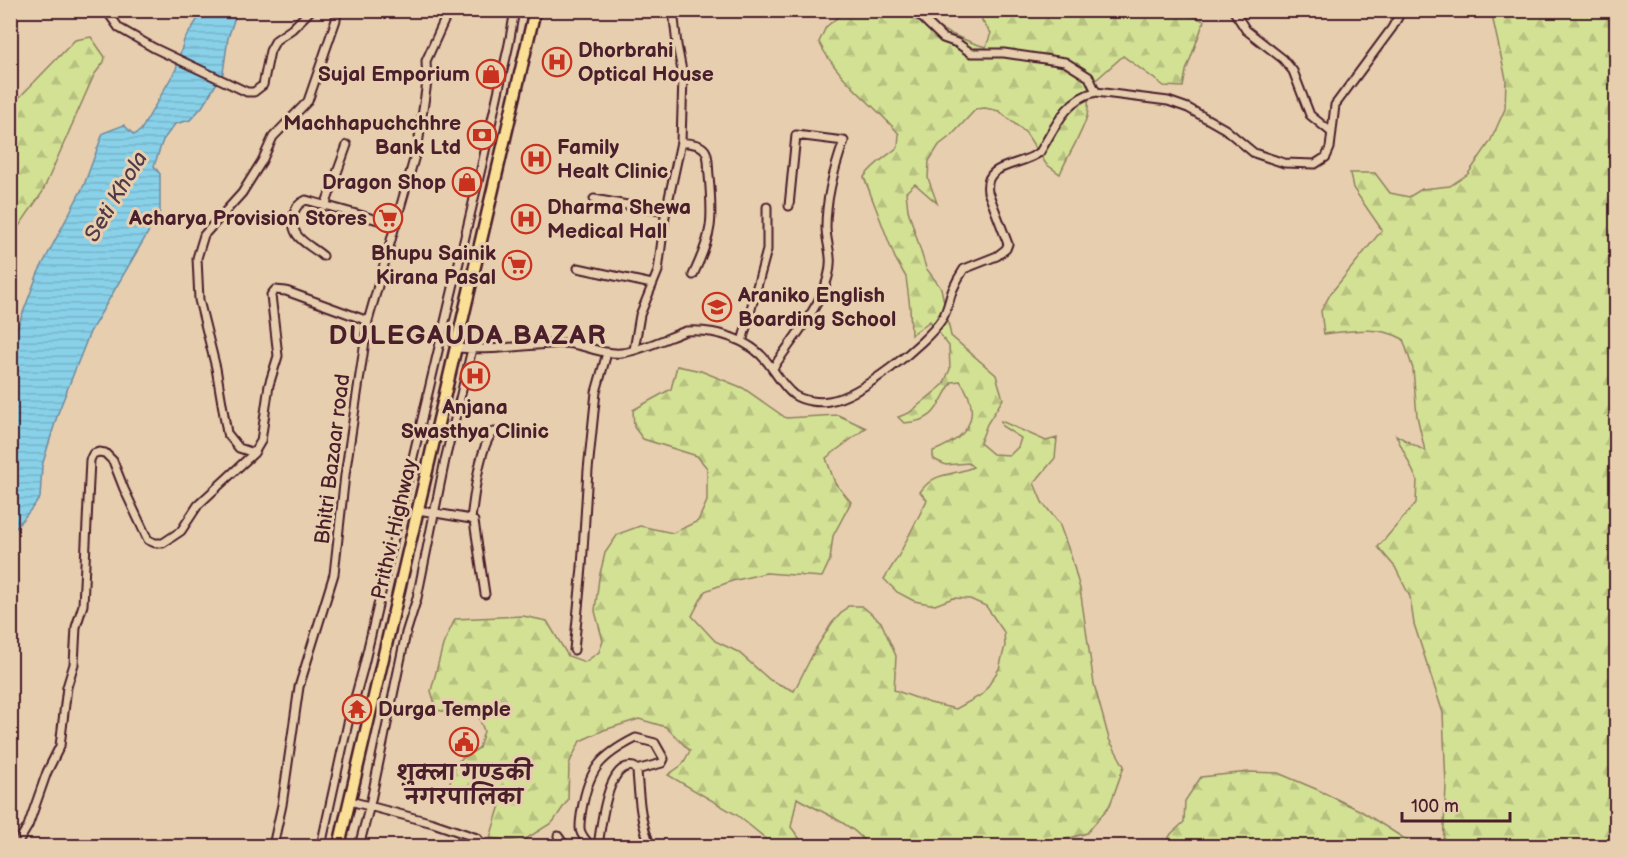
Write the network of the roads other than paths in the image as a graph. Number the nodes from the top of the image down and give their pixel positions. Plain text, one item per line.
1 (106, 10) edge
2 (310, 10) edge
3 (337, 10) edge
4 (449, 10) edge
5 (514, 10) edge
6 (535, 10) edge
7 (673, 10) edge
8 (914, 10) edge
9 (1233, 10) edge
10 (1401, 11) edge
11 (1095, 92) junction
12 (1331, 132) junction
13 (681, 142) junction
14 (347, 145) dead end
15 (594, 199) dead end
16 (326, 206) junction
17 (789, 206) dead end
18 (767, 207) dead end
19 (666, 212) junction
20 (396, 225) junction
21 (323, 256) dead end
22 (578, 268) dead end
23 (693, 275) dead end
24 (652, 284) junction
25 (368, 321) junction
26 (742, 342) junction
27 (456, 348) junction
28 (472, 349) junction
29 (634, 350) junction
30 (607, 353) junction
31 (772, 369) junction
32 (508, 433) dead end
33 (254, 453) junction
34 (418, 510) junction
35 (434, 514) junction
36 (471, 519) junction
37 (485, 594) dead end
38 (574, 650) dead end
39 (636, 770) junction
40 (350, 801) junction
41 (370, 805) junction
42 (558, 836) dead end
43 (16, 846) edge
44 (273, 846) edge
45 (321, 846) edge
46 (339, 846) edge
47 (359, 846) edge
48 (484, 846) edge
49 (565, 846) edge
50 (591, 846) edge
51 (598, 846) edge
52 (651, 846) edge

1 - 2 street
3 - 33 street
4 - 20 street, Bhitri Bazaar road
5 - 45 street
6 - 27 highway, Prithvi Highway
7 - 13 street
8 - 11 street
9 - 12 street
10 - 12 street
11 - 12 street
11 - 31 street
13 - 19 street
13 - 23 street
14 - 16 street
15 - 19 street
16 - 20 street
16 - 21 street
17 - 31 street
18 - 26 street
19 - 24 street
20 - 25 street, Bhitri Bazaar road
22 - 24 street
24 - 29 street
25 - 33 street
25 - 44 street, Bhitri Bazaar road
26 - 29 street
26 - 31 street
27 - 28 street
27 - 34 highway, Prithvi Highway
28 - 30 street
28 - 35 street
29 - 30 street
30 - 38 street
32 - 36 street
33 - 43 street
34 - 35 street
34 - 40 highway, Prithvi Highway
35 - 36 street
35 - 41 street
36 - 37 street
39 - 50 street
39 - 51 street
39 - 52 street
40 - 41 street
40 - 46 highway, Prithvi Highway
41 - 47 street
41 - 48 street
42 - 49 street

